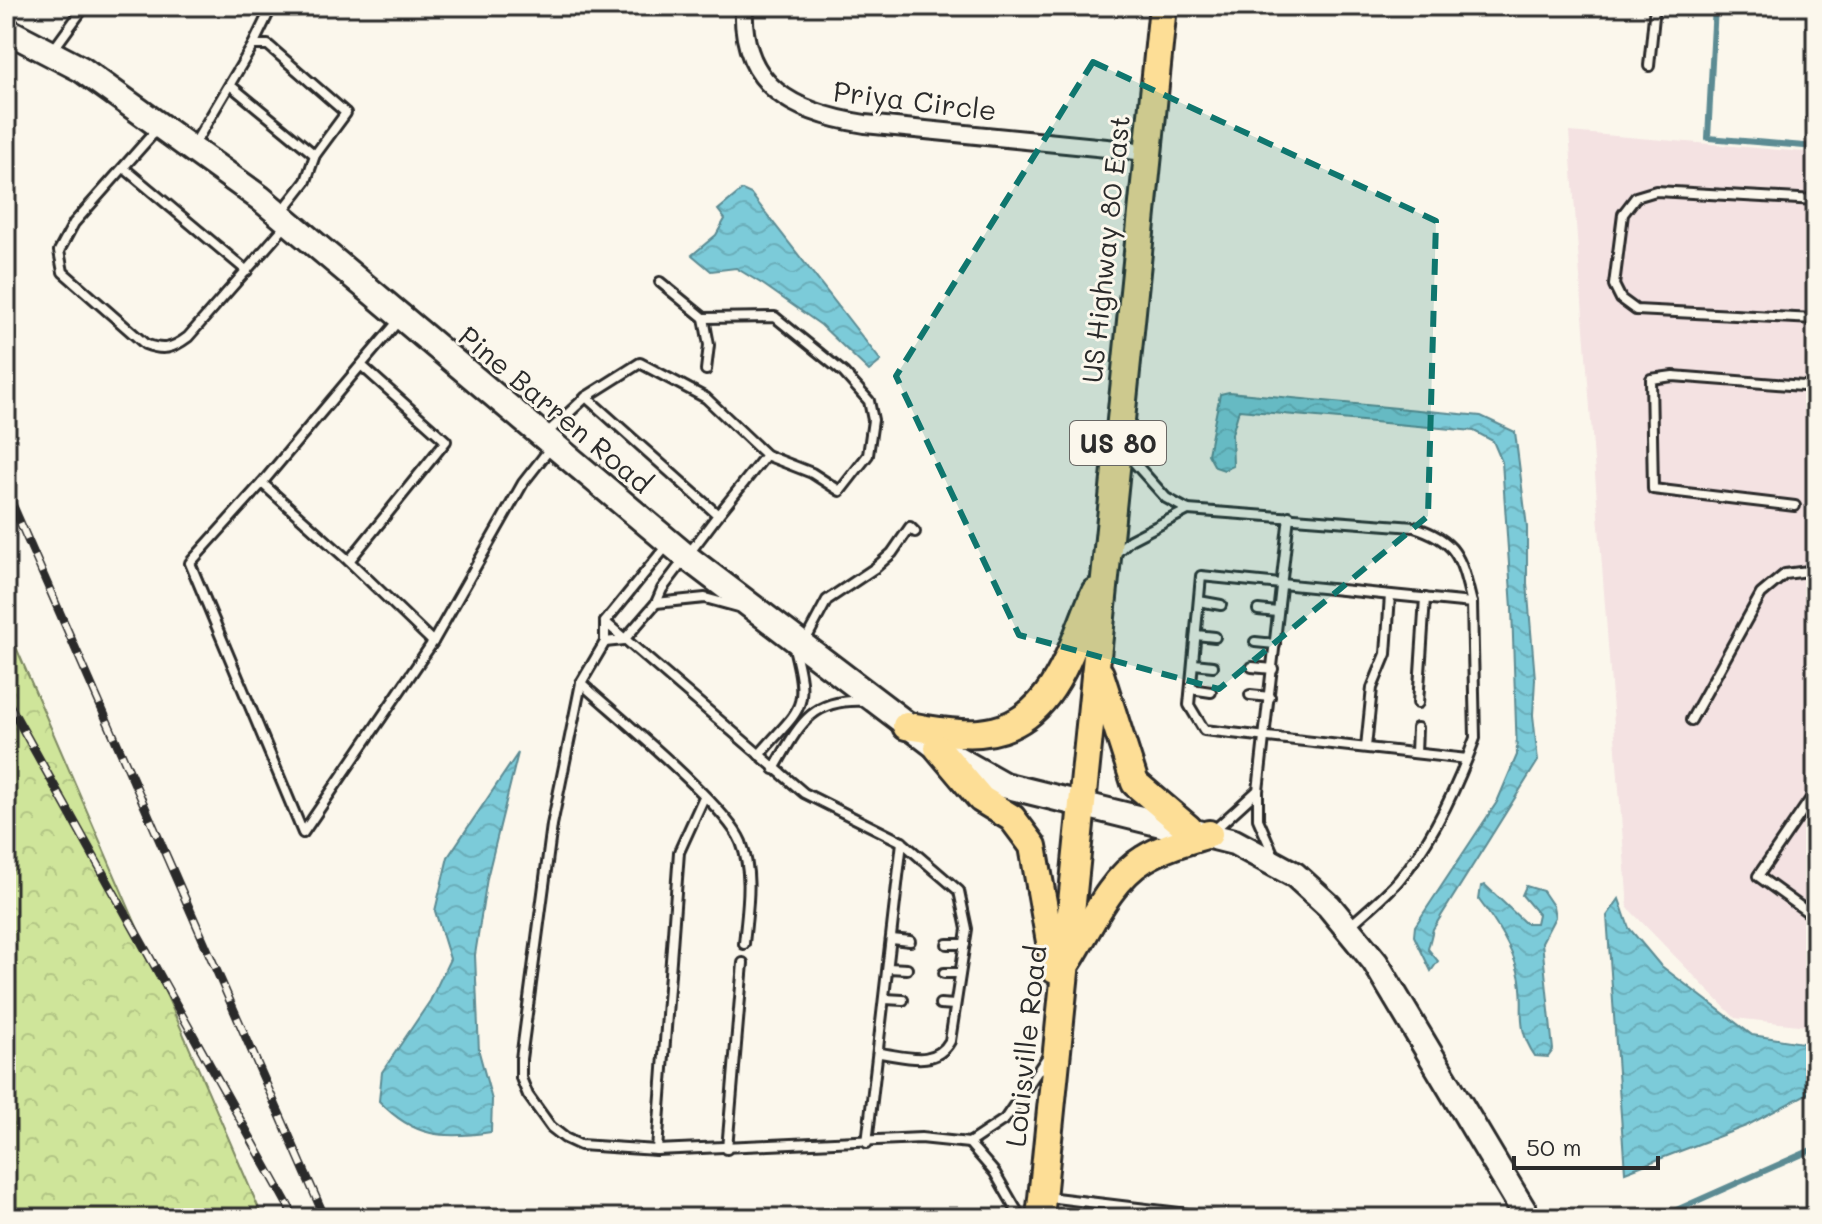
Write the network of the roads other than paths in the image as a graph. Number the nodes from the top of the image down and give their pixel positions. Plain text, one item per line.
1 (85, 6) edge
2 (272, 6) edge
3 (744, 6) edge
4 (1163, 6) edge
5 (1655, 6) edge
6 (6, 30) edge
7 (253, 45) junction
8 (51, 53) junction
9 (1649, 66) dead end
10 (230, 85) junction
11 (160, 125) junction
12 (192, 149) junction
13 (1147, 152) junction
14 (315, 155) junction
15 (124, 168) junction
16 (1816, 200) edge
17 (284, 218) junction
18 (247, 271) junction
19 (660, 282) dead end
20 (401, 318) junction
21 (704, 318) junction
22 (1816, 319) edge
23 (361, 365) junction
24 (706, 370) dead end
25 (1816, 387) edge
26 (586, 397) junction
27 (547, 442) junction
28 (1118, 443) junction
29 (766, 455) junction
30 (262, 483) junction
31 (1795, 506) dead end
32 (1188, 510) junction
33 (718, 515) junction
34 (1289, 516) junction
35 (915, 532) dead end
36 (679, 551) junction
37 (1109, 559) junction
38 (349, 561) junction
39 (1816, 570) edge
40 (1280, 584) junction
41 (1390, 595) junction
42 (1425, 598) junction
43 (1199, 601) junction
44 (656, 603) junction
45 (1472, 603) junction
46 (1221, 605) dead end
47 (1258, 610) dead end
48 (1277, 612) junction
49 (760, 614) junction
50 (605, 622) junction
51 (1196, 635) junction
52 (1215, 637) dead end
53 (624, 640) junction
54 (433, 642) junction
55 (605, 642) junction
56 (1255, 642) dead end
57 (797, 643) junction
58 (1275, 644) junction
59 (1095, 658) junction
60 (1194, 664) junction
61 (1213, 666) dead end
62 (1252, 667) dead end
63 (1273, 669) junction
64 (581, 683) junction
65 (1191, 689) junction
66 (1211, 692) dead end
67 (1250, 695) dead end
68 (1270, 697) junction
69 (873, 701) junction
70 (1418, 703) dead end
71 (1691, 720) dead end
72 (906, 726) junction
73 (1417, 728) dead end
74 (1266, 737) junction
75 (1366, 747) junction
76 (938, 748) junction
77 (1416, 753) junction
78 (759, 755) junction
79 (1467, 759) junction
80 (774, 769) junction
81 (1258, 791) junction
82 (1816, 791) edge
83 (704, 797) junction
84 (1083, 803) junction
85 (1198, 831) junction
86 (902, 842) junction
87 (1277, 863) junction
88 (1076, 880) joint
89 (1816, 918) edge
90 (1348, 927) junction
91 (892, 939) junction
92 (910, 941) dead end
93 (744, 944) dead end
94 (947, 944) dead end
95 (965, 944) junction
96 (743, 963) dead end
97 (888, 968) junction
98 (907, 969) dead end
99 (1063, 969) junction
100 (944, 973) dead end
101 (960, 973) junction
102 (885, 999) junction
103 (903, 1000) dead end
104 (1060, 1003) junction
105 (940, 1004) dead end
106 (955, 1005) junction
107 (1057, 1042) junction
108 (879, 1053) junction
109 (867, 1143) junction
110 (969, 1143) junction
111 (727, 1149) junction
112 (657, 1150) junction
113 (1041, 1207) edge
114 (1021, 1218) edge
115 (1221, 1218) edge
116 (1528, 1218) edge

1 - 8 lane
2 - 7 lane
3 - 13 street, Priya Circle
4 - 13 main road, US Highway 80 East / US 80
5 - 9 lane
6 - 8 main road, Pine Barren Road
7 - 10 lane
7 - 14 lane
8 - 11 main road, Pine Barren Road
10 - 12 lane
10 - 14 lane
11 - 12 main road, Pine Barren Road
11 - 15 lane
12 - 17 main road, Pine Barren Road
13 - 28 main road, US Highway 80 East / US 80
14 - 17 lane
15 - 18 lane
15 - 18 lane
16 - 22 lane
17 - 18 lane
17 - 20 main road, Pine Barren Road
19 - 21 lane
20 - 23 lane
20 - 27 main road, Pine Barren Road
21 - 24 lane
21 - 29 lane
23 - 30 lane
23 - 38 lane
25 - 31 lane
26 - 27 lane
26 - 29 lane
26 - 33 lane
27 - 36 main road, Pine Barren Road
27 - 54 lane
28 - 32 lane
28 - 37 main road, US Highway 80 East / US 80
29 - 33 lane
30 - 38 lane
30 - 54 lane
32 - 34 lane
32 - 37 lane
33 - 36 lane
34 - 40 lane
34 - 45 lane
35 - 57 lane
36 - 44 lane
36 - 49 main road, Pine Barren Road
36 - 50 lane
37 - 59 main road, US Highway 80 East / US 80
37 - 72 main road
38 - 54 lane
39 - 71 lane
40 - 41 lane
40 - 43 lane
40 - 48 lane
41 - 42 lane
41 - 75 lane
42 - 45 lane
42 - 70 lane
43 - 46 lane
43 - 51 lane
44 - 49 lane
44 - 53 lane
45 - 79 lane
47 - 48 lane
48 - 58 lane
49 - 57 main road, Pine Barren Road
50 - 53 lane
50 - 55 lane
51 - 52 lane
51 - 60 lane
53 - 55 lane
53 - 78 lane
55 - 64 lane
56 - 58 lane
57 - 69 main road, Pine Barren Road
57 - 78 lane
58 - 63 lane
59 - 84 main road, US Highway 80 East / US 80
59 - 85 main road
60 - 61 lane
60 - 65 lane
62 - 63 lane
63 - 68 lane
64 - 83 lane
64 - 112 lane
65 - 66 lane
65 - 74 lane
67 - 68 lane
68 - 74 lane
69 - 72 main road, Pine Barren Road
69 - 80 lane
72 - 76 main road, Pine Barren Road
73 - 77 lane
74 - 75 lane
74 - 81 lane
75 - 77 lane
76 - 84 main road, Pine Barren Road
76 - 104 main road
77 - 79 lane
78 - 80 lane
79 - 90 lane
80 - 86 lane
81 - 85 lane
81 - 87 lane
82 - 89 lane
83 - 93 lane
83 - 112 lane
84 - 85 main road, Pine Barren Road
84 - 88 main road, US Highway 80 East / US 80
85 - 87 main road, Pine Barren Road
85 - 99 main road
86 - 91 lane
86 - 95 lane
87 - 90 main road, Pine Barren Road
88 - 99 main road, Louisville Road / US 80
90 - 116 main road, Pine Barren Road
91 - 92 lane
91 - 97 lane
94 - 95 lane
95 - 101 lane
96 - 111 lane
97 - 98 lane
97 - 102 lane
99 - 104 main road, Louisville Road / US 80
100 - 101 lane
101 - 106 lane
102 - 103 lane
102 - 108 lane
104 - 107 main road, Louisville Road / US 80
105 - 106 lane
106 - 108 lane
107 - 110 lane
107 - 113 main road, Louisville Road / US 80
108 - 109 lane
109 - 110 lane
109 - 111 lane
110 - 114 lane
111 - 112 lane
113 - 115 lane

